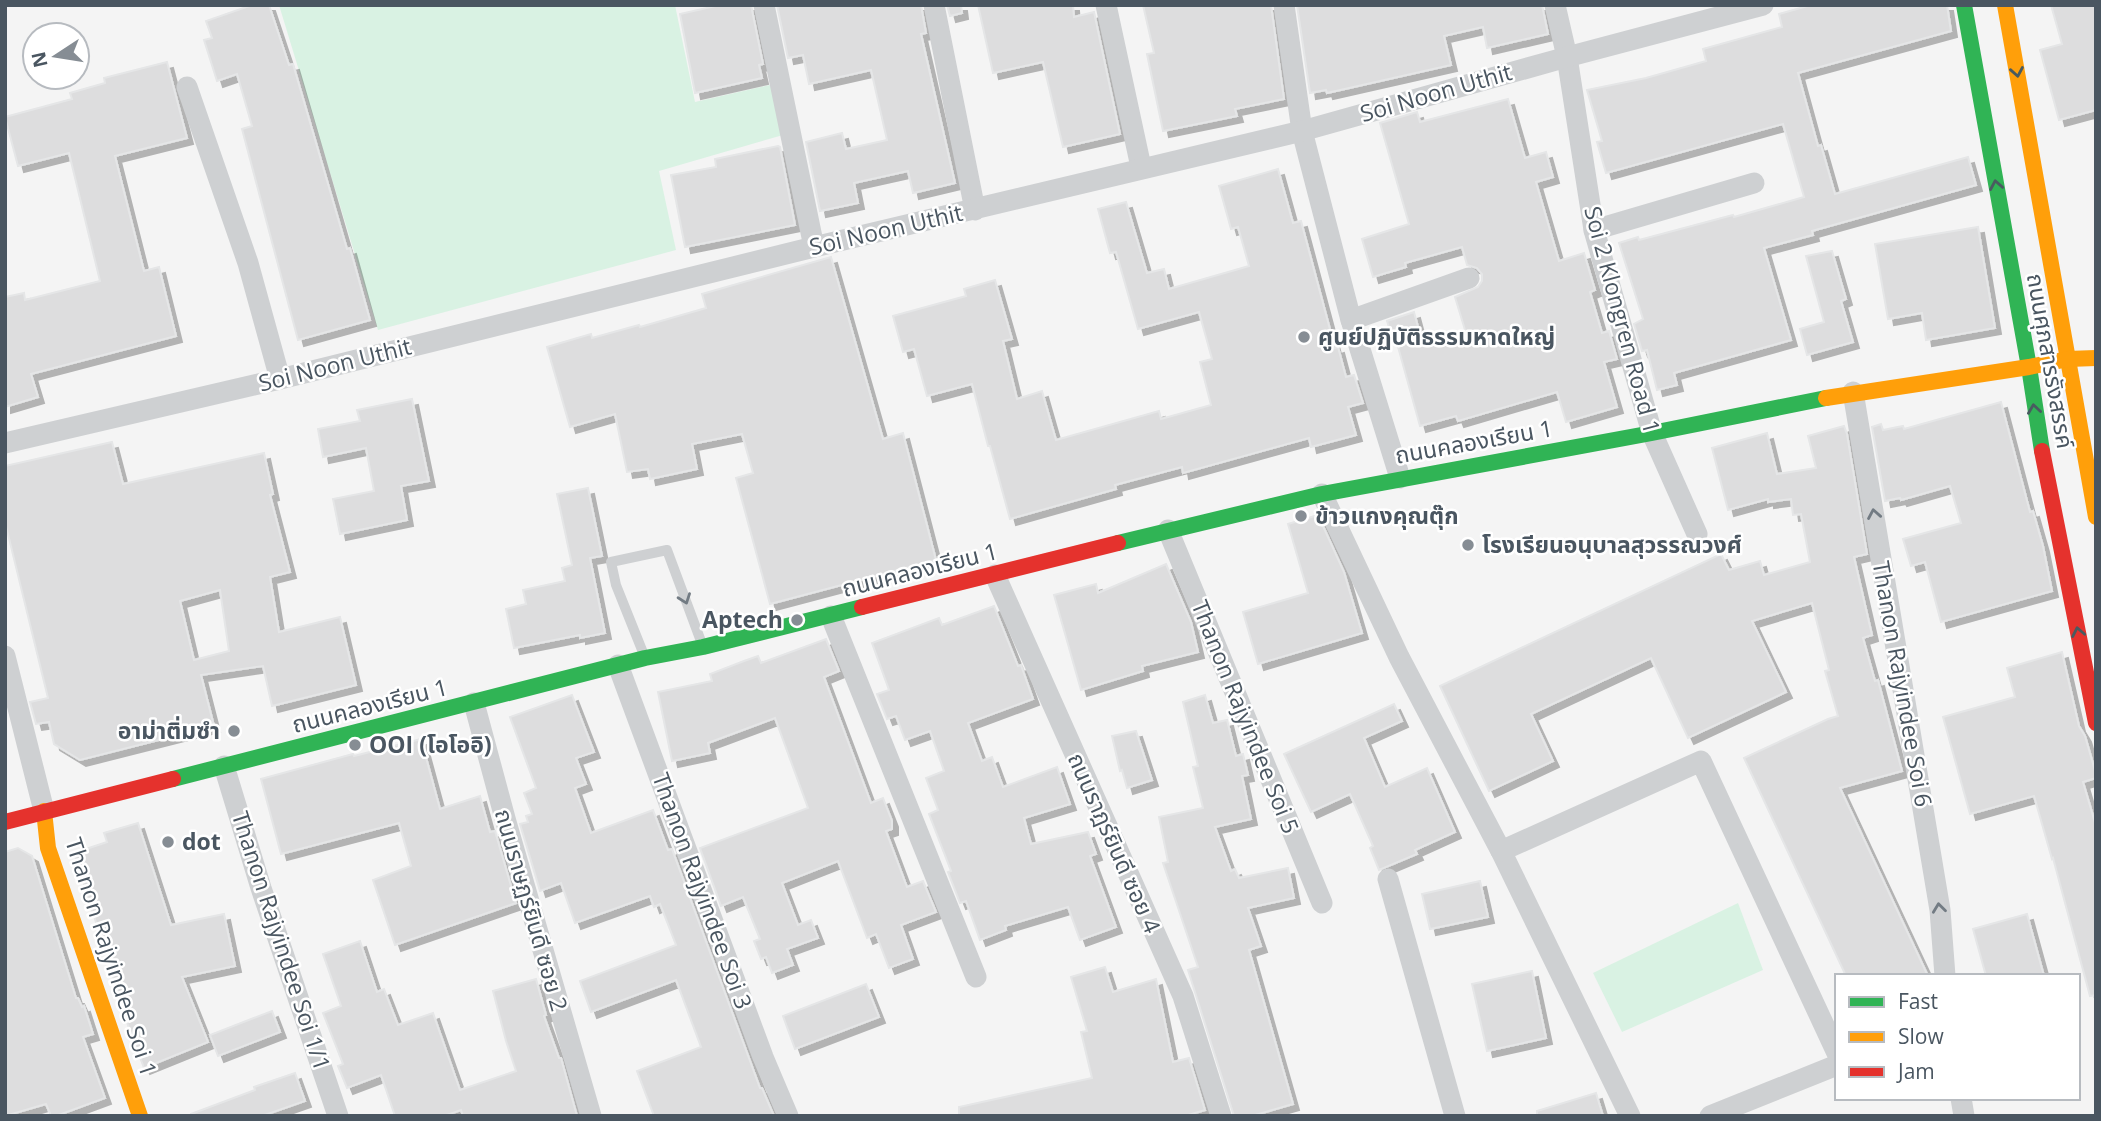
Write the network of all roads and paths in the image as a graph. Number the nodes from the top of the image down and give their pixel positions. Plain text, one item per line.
1 (764, 5) edge
2 (934, 5) edge
3 (1106, 5) edge
4 (1284, 5) edge
5 (1555, 5) edge
6 (1763, 5) edge
7 (1964, 5) edge
8 (2005, 5) edge
9 (1567, 57) junction
10 (187, 87) dead end
11 (1302, 131) junction
12 (1141, 167) junction
13 (1754, 183) dead end
14 (975, 210) junction
15 (1594, 230) junction
16 (814, 247) junction
17 (1469, 278) dead end
18 (1351, 320) junction
19 (2096, 358) edge
20 (2068, 359) junction
21 (2029, 367) junction
22 (280, 379) junction
23 (1853, 393) junction
24 (1652, 433) junction
25 (5, 443) edge
26 (1400, 478) junction
27 (1322, 494) junction
28 (2096, 517) edge
29 (1168, 530) junction
30 (1697, 534) dead end
31 (995, 575) junction
32 (831, 616) junction
33 (703, 647) junction
34 (5, 656) edge
35 (645, 658) junction
36 (618, 665) junction
37 (474, 703) junction
38 (2096, 723) edge
39 (224, 766) junction
40 (44, 811) junction
41 (5, 822) edge
42 (1501, 851) junction
43 (1388, 879) dead end
44 (1322, 903) dead end
45 (1945, 974) edge
46 (976, 977) dead end
47 (1835, 1049) edge
48 (1835, 1066) edge
49 (140, 1116) edge
50 (338, 1116) edge
51 (591, 1116) edge
52 (788, 1116) edge
53 (1220, 1116) edge
54 (1455, 1116) edge
55 (1630, 1116) edge
56 (1710, 1116) edge

1 - 16 street
2 - 14 street
3 - 12 street
4 - 11 street
5 - 9 street, Soi 2 Klongren Road 1
6 - 9 street, Soi Noon Uthit
21 -> 7 street, ถนนศุภสารรังสรรค์
8 -> 20 street, ถนนศุภสารรังสรรค์
9 - 11 street, Soi Noon Uthit
9 - 15 street, Soi 2 Klongren Road 1
10 - 22 street
11 - 12 street, Soi Noon Uthit
11 - 18 street
12 - 14 street, Soi Noon Uthit
13 - 15 street
14 - 16 street, Soi Noon Uthit
15 - 24 street, Soi 2 Klongren Road 1
16 - 22 street, Soi Noon Uthit
17 - 18 street
18 - 26 street
19 - 20 street, ถนนคลองเรียน 1
20 - 21 street, ถนนคลองเรียน 1
20 - 28 street, ถนนศุภสารรังสรรค์
21 - 23 street, ถนนคลองเรียน 1
38 -> 21 street, ถนนศุภสารรังสรรค์
22 - 25 street, Soi Noon Uthit
23 - 24 street, ถนนคลองเรียน 1
45 -> 23 street, Thanon Rajyindee Soi 6
24 - 26 street, ถนนคลองเรียน 1
24 - 30 street, Soi 2 Klongren Road 1
26 - 27 street, ถนนคลองเรียน 1
27 - 29 street, ถนนคลองเรียน 1
27 - 42 street
29 - 31 street, ถนนคลองเรียน 1
29 - 44 street, Thanon Rajyindee Soi 5
31 - 32 street, ถนนคลองเรียน 1
31 - 53 street, ถนนราฎร์ยินดี ซอย 4
32 - 33 street, ถนนคลองเรียน 1
32 - 46 street
33 - 35 street, ถนนคลองเรียน 1
35 -> 33 lane
34 - 40 street
35 - 36 street, ถนนคลองเรียน 1
36 - 37 street, ถนนคลองเรียน 1
36 - 52 street, Thanon Rajyindee Soi 3
37 - 39 street, ถนนคลองเรียน 1
37 - 51 street, ถนนราษฏร์ยินดี ซอย 2
39 - 40 street, ถนนคลองเรียน 1
39 - 50 street, Thanon Rajyindee Soi 1/1
40 - 41 street, ถนนคลองเรียน 1
40 - 49 street, Thanon Rajyindee Soi 1
42 - 47 street
42 - 55 street
43 - 54 street
48 - 56 street

